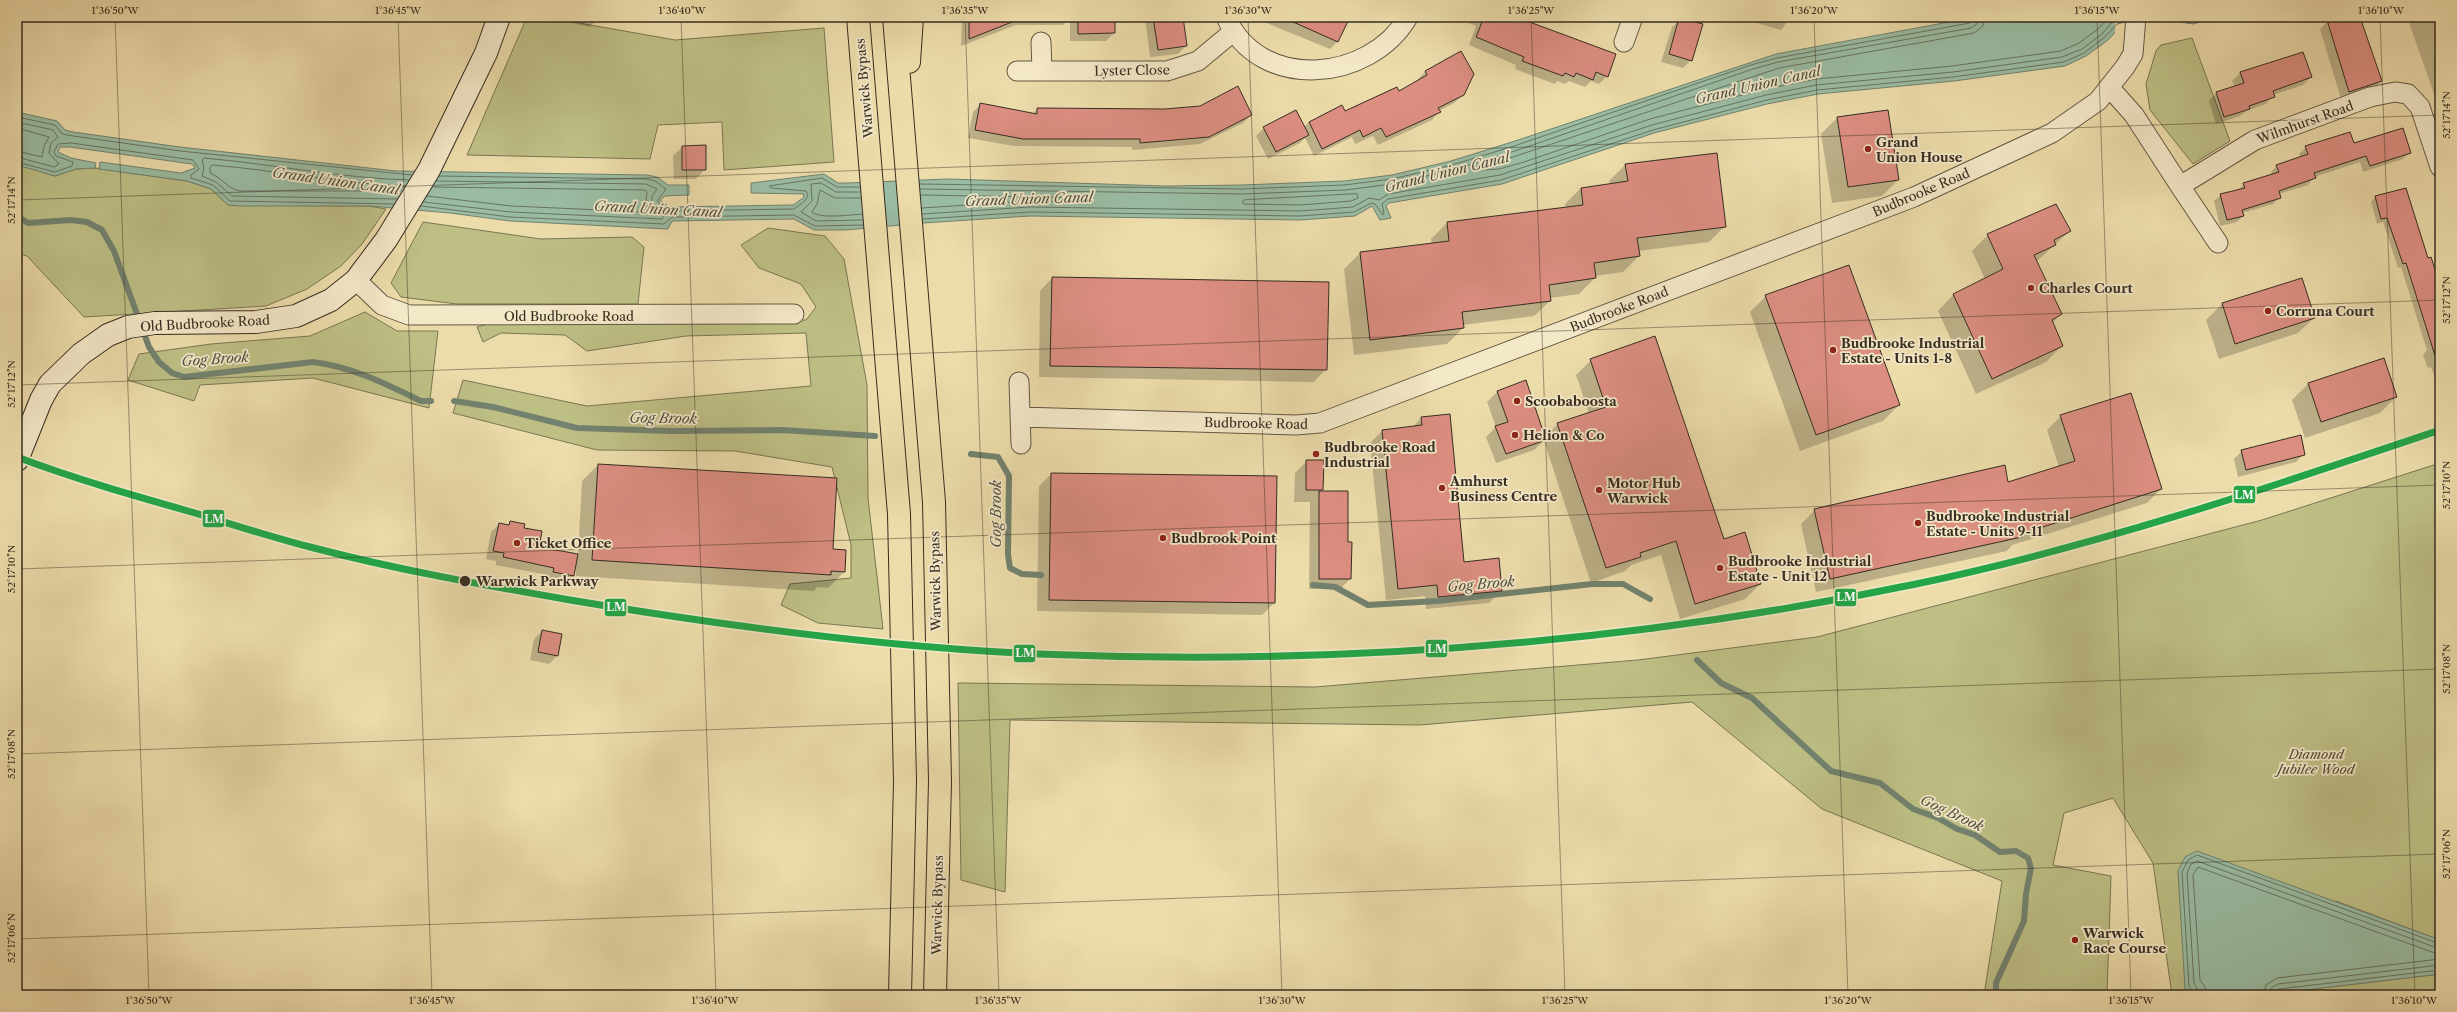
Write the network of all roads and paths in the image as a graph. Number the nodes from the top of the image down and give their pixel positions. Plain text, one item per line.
1 (499, 17) edge
2 (848, 17) edge
3 (858, 17) edge
4 (894, 17) edge
5 (912, 17) edge
6 (1408, 17) edge
7 (1633, 17) edge
8 (2136, 17) edge
9 (1230, 24) edge
10 (1041, 42) dead end
11 (1624, 42) dead end
12 (1017, 71) dead end
13 (1042, 71) junction
14 (2110, 88) junction
15 (867, 127) junction
16 (904, 147) junction
17 (2440, 167) edge
18 (2180, 186) junction
19 (2218, 243) dead end
20 (356, 280) junction
21 (794, 314) dead end
22 (1019, 382) dead end
23 (1020, 417) junction
24 (1021, 444) dead end
25 (17, 460) edge
26 (900, 995) edge
27 (935, 995) edge

1 - 20 street, Old Budbrooke Road
2 - 15 highway
3 - 15 highway, Warwick Bypass
4 - 16 highway
5 - 16 highway
6 - 9 street
7 - 11 street
8 - 14 street, Budbrooke Road
9 - 13 street, Lyster Close
10 - 13 street
12 - 13 street, Lyster Close
14 - 18 street
14 - 23 street, Budbrooke Road
15 - 26 highway, Warwick Bypass
16 - 27 highway, Warwick Bypass
17 - 18 street, Wilmhurst Road
18 - 19 street
20 - 21 street, Old Budbrooke Road
20 - 25 street, Old Budbrooke Road
22 - 23 street
23 - 24 street

